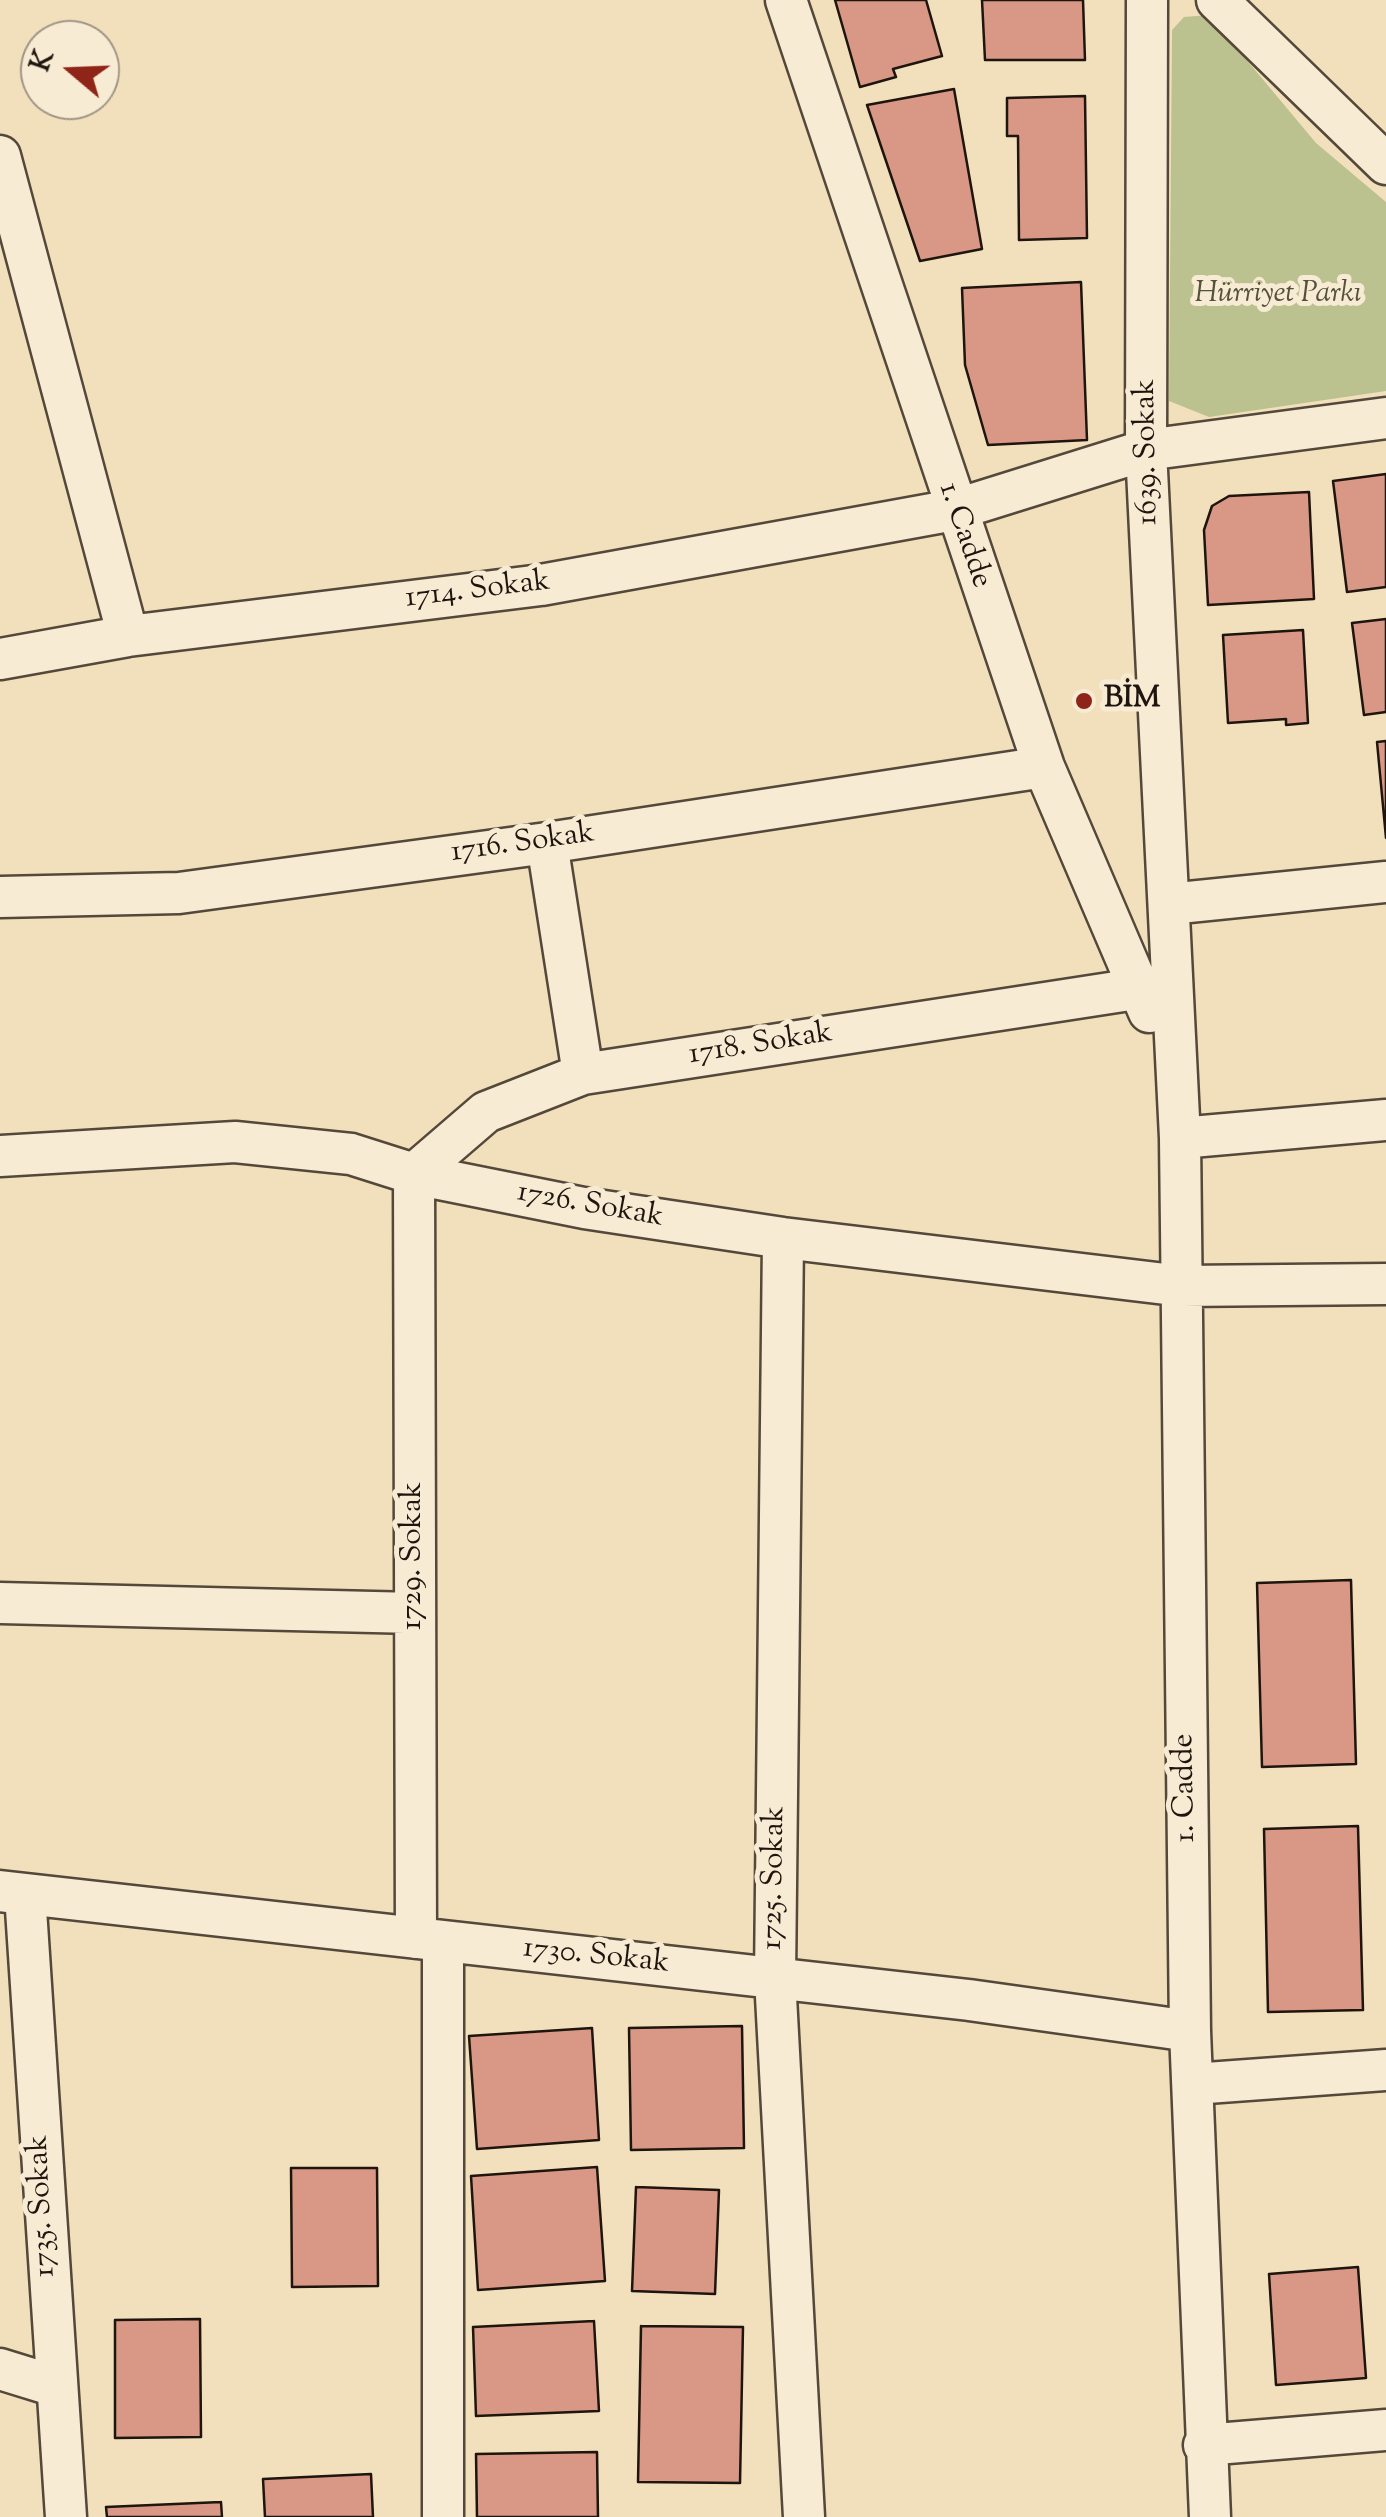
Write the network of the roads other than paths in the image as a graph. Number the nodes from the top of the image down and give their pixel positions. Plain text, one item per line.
1 (786, 0) edge
2 (1147, 0) edge
3 (1217, 0) edge
4 (0, 156) edge
5 (1386, 164) edge
6 (1386, 418) edge
7 (1146, 450) junction
8 (954, 510) junction
9 (128, 636) junction
10 (0, 658) edge
11 (1044, 767) junction
12 (547, 843) junction
13 (1386, 882) edge
14 (2, 886) edge
15 (1168, 904) junction
16 (1136, 989) junction
17 (1174, 1058) junction
18 (583, 1074) junction
19 (1386, 1120) edge
20 (1180, 1138) junction
21 (0, 1156) edge
22 (414, 1174) junction
23 (783, 1238) junction
24 (1386, 1284) edge
25 (1182, 1286) junction
26 (0, 1603) edge
27 (415, 1613) junction
28 (13, 1892) edge
29 (430, 1939) junction
30 (775, 1978) junction
31 (1190, 2031) junction
32 (1386, 2070) edge
33 (1192, 2084) junction
34 (0, 2369) edge
35 (55, 2386) junction
36 (1386, 2430) edge
37 (1204, 2445) junction
38 (66, 2517) edge
39 (443, 2517) edge
40 (804, 2517) edge
41 (1210, 2517) edge

1 - 8 street, 1. Cadde
2 - 7 street, 1639. Sokak
3 - 5 street
4 - 9 street
6 - 7 street, 1714. Sokak
7 - 8 street, 1714. Sokak
7 - 15 street, 1639. Sokak
8 - 9 street, 1714. Sokak
8 - 11 street, 1. Cadde
9 - 10 street, 1714. Sokak
11 - 12 street, 1716. Sokak
11 - 16 street, 1. Cadde
12 - 14 street, 1716. Sokak
12 - 18 street
13 - 15 street
15 - 17 street, 1. Cadde
16 - 17 street, 1. Cadde
16 - 18 street, 1718. Sokak
17 - 20 street, 1. Cadde
18 - 22 street, 1718. Sokak
19 - 20 street
20 - 25 street, 1. Cadde
21 - 22 street, 1726. Sokak
22 - 23 street, 1726. Sokak
22 - 27 street, 1729. Sokak
23 - 25 street, 1726. Sokak
23 - 30 street, 1725. Sokak
24 - 25 street, 1726. Sokak
25 - 31 street, 1. Cadde
26 - 27 street
27 - 29 street, 1729. Sokak
28 - 29 street, 1730. Sokak
28 - 35 street, 1735. Sokak
29 - 30 street, 1730. Sokak
29 - 39 street, 1729. Sokak
30 - 31 street, 1730. Sokak
30 - 40 street, 1725. Sokak
31 - 33 street, 1. Cadde
32 - 33 street
33 - 37 street, 1. Cadde
34 - 35 street
35 - 38 street, 1735. Sokak
36 - 37 street
37 - 41 street, 1. Cadde

